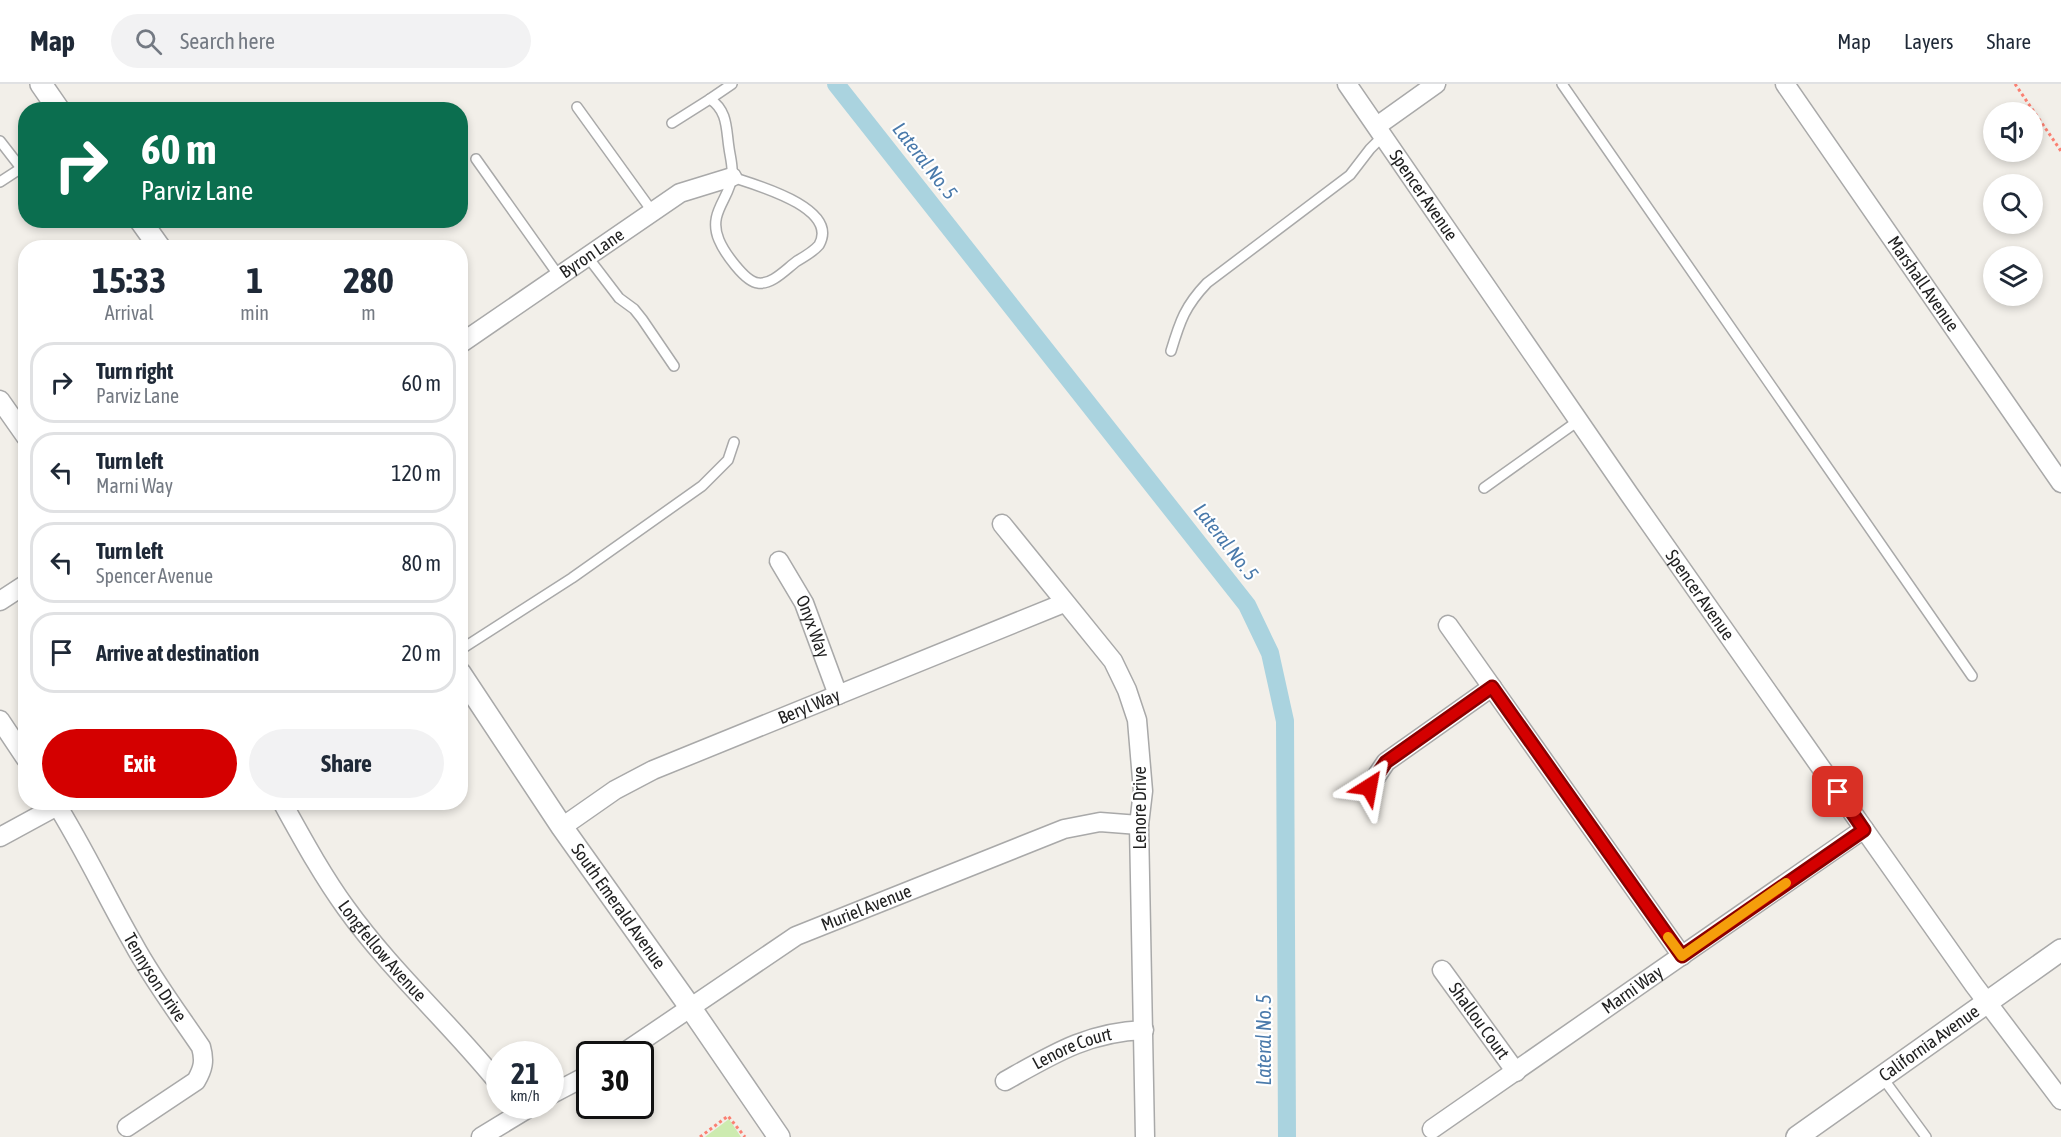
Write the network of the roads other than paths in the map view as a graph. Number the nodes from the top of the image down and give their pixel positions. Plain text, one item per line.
1 (41, 84) edge
2 (732, 84) edge
3 (1347, 84) edge
4 (1436, 84) edge
5 (1562, 84) edge
6 (1785, 84) edge
7 (710, 99) junction
8 (53, 102) edge
9 (577, 107) dead end
10 (672, 123) dead end
11 (1380, 131) junction
12 (0, 141) edge
13 (476, 159) dead end
14 (18, 161) edge
15 (18, 170) edge
16 (732, 177) junction
17 (0, 182) edge
18 (652, 211) junction
19 (587, 256) junction
20 (559, 276) junction
21 (468, 339) edge
22 (1171, 351) dead end
23 (674, 366) dead end
24 (0, 400) edge
25 (1578, 421) junction
26 (18, 426) edge
27 (734, 442) dead end
28 (2061, 483) edge
29 (1484, 488) dead end
30 (1002, 524) dead end
31 (779, 561) dead end
32 (18, 589) edge
33 (0, 601) edge
34 (1064, 603) junction
35 (1448, 625) dead end
36 (468, 645) edge
37 (1972, 676) dead end
38 (468, 685) edge
39 (1492, 687) junction
40 (838, 694) junction
41 (0, 720) edge
42 (18, 747) edge
43 (1369, 787) dead end
44 (46, 810) edge
45 (60, 810) edge
46 (287, 810) edge
47 (1139, 825) junction
48 (562, 827) junction
49 (1864, 830) junction
50 (0, 837) edge
51 (2061, 950) edge
52 (1682, 956) junction
53 (1442, 970) dead end
54 (1987, 1003) junction
55 (690, 1007) junction
56 (1144, 1030) junction
57 (645, 1041) edge
58 (486, 1068) edge
59 (1516, 1072) junction
60 (1882, 1077) junction
61 (1005, 1081) dead end
62 (2061, 1100) edge
63 (507, 1119) edge
64 (127, 1127) dead end
65 (1432, 1129) dead end
66 (481, 1137) edge
67 (779, 1137) edge
68 (1145, 1137) edge
69 (1797, 1137) edge
70 (1926, 1137) edge

1 - 8 street
2 - 7 lane
3 - 11 street, Spencer Avenue
4 - 11 street
5 - 37 lane
6 - 28 street, Marshall Avenue
7 - 10 lane
7 - 16 lane
9 - 18 lane
11 - 22 lane
11 - 25 street, Spencer Avenue
12 - 14 lane
13 - 20 lane
15 - 17 lane
16 - 16 lane
16 - 18 street, Byron Lane
18 - 19 street, Byron Lane
19 - 20 street, Byron Lane
19 - 23 lane
20 - 21 street, Byron Lane
24 - 26 street
25 - 29 lane
25 - 49 street, Spencer Avenue
27 - 36 lane
30 - 34 street, Lenore Drive
31 - 40 street, Onyx Way
32 - 33 street
34 - 40 street, Beryl Way
34 - 47 street, Lenore Drive
35 - 39 street
38 - 48 street, South Emerald Avenue
39 - 43 street
39 - 52 street
40 - 48 street, Beryl Way
41 - 42 street
44 - 50 street
45 - 64 street, Tennyson Drive
46 - 58 street, Longfellow Avenue
47 - 55 street, Muriel Avenue
47 - 56 street, Lenore Drive
48 - 55 street, South Emerald Avenue
49 - 52 street, Marni Way
49 - 54 street, Spencer Avenue
51 - 54 street, California Avenue
52 - 59 street, Marni Way
53 - 59 street, Shallou Court
54 - 60 street, California Avenue
54 - 62 street, Spencer Avenue
55 - 57 street, Muriel Avenue
55 - 67 street, South Emerald Avenue
56 - 61 street, Lenore Court
56 - 68 street, Lenore Drive
59 - 65 street, Marni Way
60 - 69 street, California Avenue
60 - 70 lane
63 - 66 street

